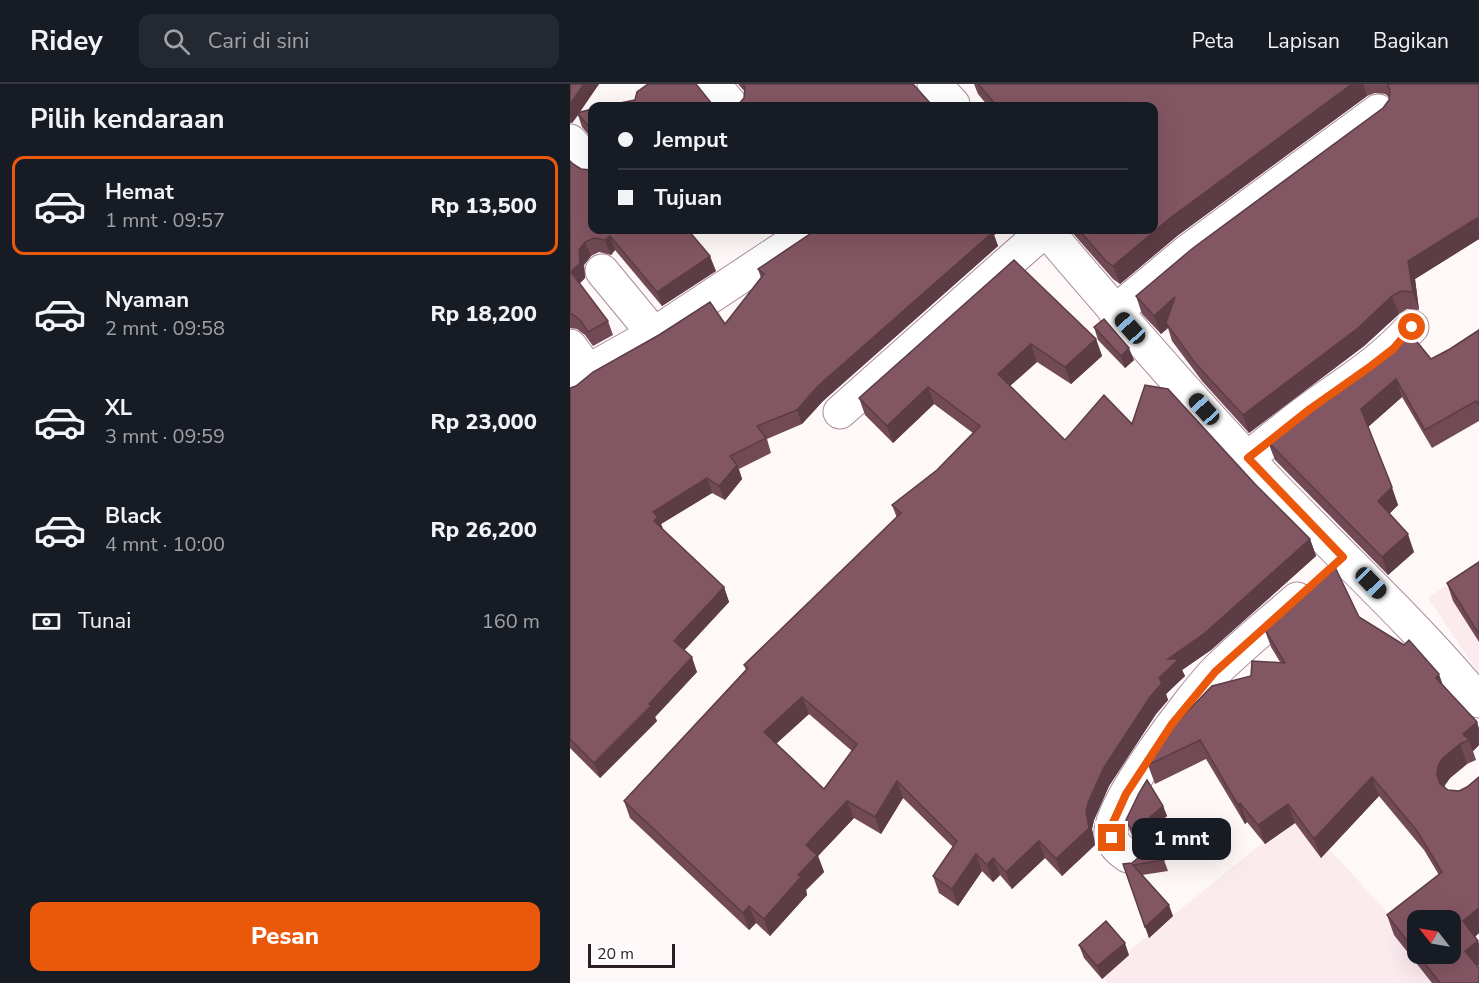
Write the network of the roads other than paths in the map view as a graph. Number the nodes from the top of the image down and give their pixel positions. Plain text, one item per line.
1 (713, 84) edge
2 (729, 102) edge
3 (1378, 111) edge
4 (570, 141) edge
5 (588, 161) edge
6 (795, 234) edge
7 (1040, 234) edge
8 (1048, 234) edge
9 (776, 239) edge
10 (602, 271) dead end
11 (1115, 312) junction
12 (1412, 327) dead end
13 (654, 334) junction
14 (576, 367) edge
15 (840, 412) dead end
16 (1248, 458) junction
17 (1343, 557) junction
18 (1479, 701) edge
19 (1128, 856) dead end

1 - 2 street
3 - 11 street
4 - 5 street
6 - 9 street
7 - 15 street
8 - 11 street
9 - 13 street
10 - 13 street
11 - 16 street
12 - 16 street
13 - 14 street
16 - 17 street
17 - 18 street
17 - 19 street

